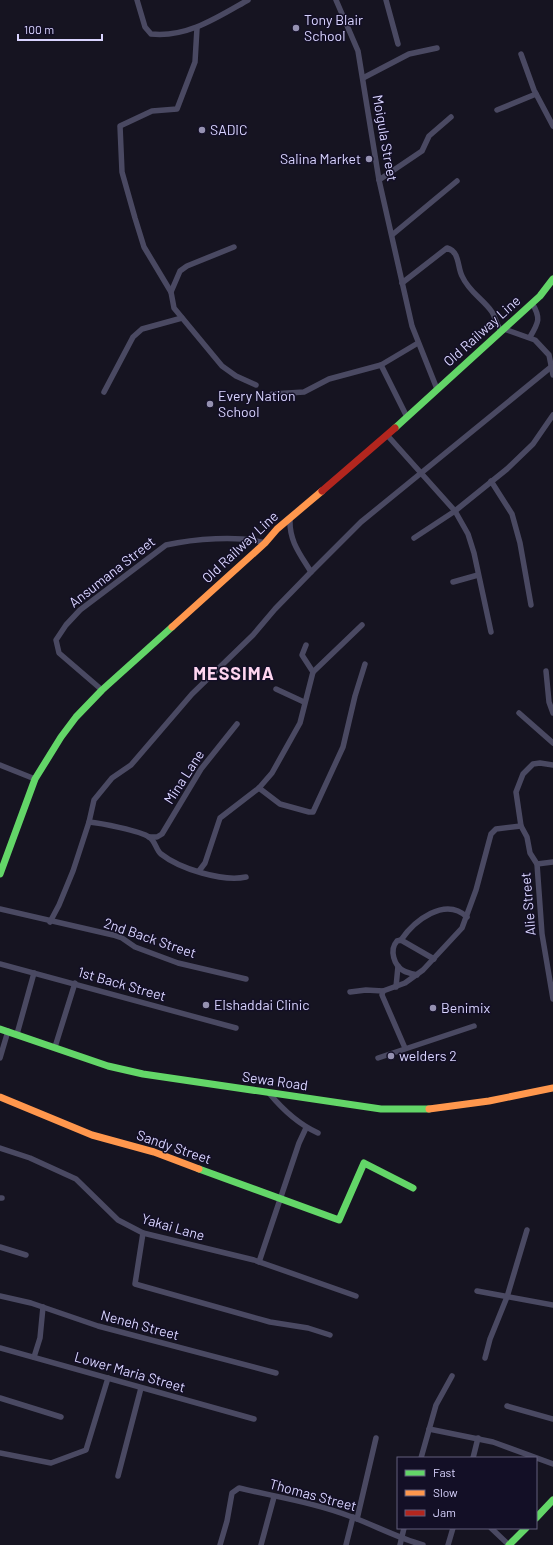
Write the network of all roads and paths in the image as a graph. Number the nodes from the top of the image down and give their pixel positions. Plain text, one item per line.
1 (137, 0) edge
2 (248, 0) edge
3 (336, 0) edge
4 (386, 0) edge
5 (197, 28) junction
6 (398, 44) dead end
7 (437, 48) dead end
8 (521, 54) dead end
9 (363, 78) junction
10 (536, 94) junction
11 (497, 110) dead end
12 (451, 117) dead end
13 (553, 126) edge
14 (379, 180) junction
15 (457, 182) dead end
16 (392, 235) junction
17 (234, 247) dead end
18 (553, 279) edge
19 (402, 283) junction
20 (171, 292) junction
21 (532, 303) junction
22 (182, 318) junction
23 (503, 330) junction
24 (530, 337) junction
25 (418, 342) junction
26 (381, 365) junction
27 (551, 367) junction
28 (553, 375) edge
29 (256, 385) dead end
30 (437, 389) junction
31 (104, 392) dead end
32 (272, 394) dead end
33 (407, 417) junction
34 (553, 417) edge
35 (387, 435) junction
36 (420, 474) junction
37 (491, 481) junction
38 (455, 511) junction
39 (290, 519) junction
40 (414, 538) dead end
41 (265, 543) junction
42 (311, 572) junction
43 (478, 574) junction
44 (453, 582) dead end
45 (531, 605) dead end
46 (362, 625) dead end
47 (491, 632) dead end
48 (306, 645) dead end
49 (365, 664) dead end
50 (546, 671) dead end
51 (313, 672) junction
52 (276, 689) dead end
53 (102, 690) junction
54 (304, 702) junction
55 (518, 713) dead end
56 (553, 713) edge
57 (237, 724) dead end
58 (553, 743) edge
59 (0, 765) edge
60 (553, 765) edge
61 (35, 779) junction
62 (259, 788) junction
63 (89, 822) junction
64 (521, 826) junction
65 (149, 837) junction
66 (553, 862) edge
67 (537, 864) junction
68 (199, 872) junction
69 (0, 874) edge
70 (246, 877) dead end
71 (0, 909) edge
72 (466, 917) junction
73 (50, 922) junction
74 (401, 940) junction
75 (434, 959) junction
76 (0, 964) edge
77 (398, 966) junction
78 (34, 973) junction
79 (417, 975) junction
80 (246, 980) dead end
81 (75, 983) junction
82 (396, 987) junction
83 (383, 991) junction
84 (350, 992) dead end
85 (553, 999) edge
86 (474, 1026) dead end
87 (236, 1028) dead end
88 (0, 1029) edge
89 (8, 1031) junction
90 (17, 1034) junction
91 (55, 1047) junction
92 (405, 1048) junction
93 (0, 1058) edge
94 (378, 1058) dead end
95 (553, 1088) edge
96 (270, 1093) junction
97 (0, 1097) edge
98 (306, 1128) junction
99 (318, 1134) dead end
100 (0, 1148) edge
101 (413, 1188) dead end
102 (280, 1198) junction
103 (527, 1230) dead end
104 (142, 1234) junction
105 (0, 1247) edge
106 (26, 1255) dead end
107 (259, 1262) junction
108 (477, 1291) dead end
109 (0, 1296) edge
110 (356, 1296) dead end
111 (507, 1297) junction
112 (553, 1305) edge
113 (43, 1307) junction
114 (330, 1335) dead end
115 (0, 1348) edge
116 (34, 1357) junction
117 (485, 1358) dead end
118 (276, 1373) dead end
119 (452, 1376) dead end
120 (108, 1378) junction
121 (141, 1388) junction
122 (0, 1398) edge
123 (507, 1406) dead end
124 (61, 1417) dead end
125 (254, 1419) dead end
126 (553, 1419) edge
127 (429, 1429) junction
128 (376, 1438) dead end
129 (478, 1438) junction
130 (0, 1453) edge
131 (421, 1457) edge
132 (473, 1457) edge
133 (535, 1457) edge
134 (537, 1458) edge
135 (553, 1464) edge
136 (118, 1476) dead end
137 (274, 1497) junction
138 (553, 1500) edge
139 (537, 1517) edge
140 (355, 1518) junction
141 (404, 1529) edge
142 (453, 1529) edge
143 (492, 1529) edge
144 (525, 1529) edge
145 (402, 1539) junction
146 (220, 1545) edge
147 (261, 1545) edge
148 (346, 1545) edge
149 (400, 1545) edge
150 (424, 1545) edge
151 (448, 1545) edge
152 (509, 1545) edge

1 - 5 street
2 - 5 street
3 - 9 street, Moigula Street
4 - 6 street
5 - 20 street
7 - 9 street
8 - 10 street
9 - 14 street, Moigula Street
10 - 11 street
10 - 13 street
12 - 14 street
14 - 16 street, Moigula Street
15 - 16 street
16 - 19 street, Moigula Street
17 - 20 street
18 - 21 main road, Old Railway Line
19 - 23 street
19 - 25 street, Moigula Street
20 - 22 street
21 - 23 main road, Old Railway Line
21 - 24 street
22 - 29 street
22 - 31 street
23 - 24 street
23 - 30 main road, Old Railway Line
24 - 27 street
25 - 26 street
25 - 30 street, Moigula Street
26 - 32 street
26 - 33 street
27 - 28 street
27 - 36 street
30 - 33 main road, Old Railway Line
33 - 35 main road, Old Railway Line
34 - 37 street
35 - 36 street
35 - 39 main road, Old Railway Line
36 - 38 street
36 - 42 street
37 - 38 street
37 - 45 street
38 - 40 street
38 - 43 street
39 - 41 main road, Old Railway Line
39 - 42 street
41 - 53 main road, Old Railway Line
41 - 53 street, Ansumana Street
42 - 63 street
43 - 44 street
43 - 47 street
46 - 51 street
48 - 51 street
49 - 62 street
50 - 56 street
51 - 54 street
52 - 54 street
53 - 61 main road, Old Railway Line
54 - 62 street
55 - 58 street
57 - 65 street, Mina Lane
59 - 61 street
60 - 64 street, Alie Street
61 - 69 main road, Old Railway Line
62 - 68 street
63 - 65 street
63 - 73 street
64 - 67 street, Alie Street
64 - 72 street
65 - 68 street
66 - 67 street
67 - 85 street, Alie Street
68 - 70 street
71 - 73 street, 2nd Back Street
72 - 74 street
72 - 75 street
73 - 80 street, 2nd Back Street
74 - 75 street
74 - 77 street
75 - 79 street
76 - 78 street, 1st Back Street
77 - 79 street
77 - 82 street
78 - 81 street, 1st Back Street
78 - 90 street
79 - 82 street
81 - 87 street, 1st Back Street
81 - 91 street
82 - 83 street
83 - 84 street
83 - 92 street
86 - 92 street
88 - 89 main road, Sewa Road
89 - 90 main road, Sewa Road
89 - 93 street
90 - 91 main road, Sewa Road
91 - 96 main road, Sewa Road
92 - 94 street
95 - 96 main road, Sewa Road
96 - 98 street
97 - 102 main road, Sandy Street
98 - 99 street
98 - 102 street
100 - 104 street, Yakai Lane
101 - 102 main road, Sandy Street
102 - 107 street
103 - 111 street
104 - 107 street, Yakai Lane
104 - 114 street
105 - 106 street
107 - 110 street, Yakai Lane
108 - 111 street
109 - 113 street, Neneh Street
111 - 112 street
111 - 117 street
113 - 116 street
113 - 118 street, Neneh Street
115 - 116 street, Lower Maria Street
116 - 120 street, Lower Maria Street
119 - 127 street
120 - 121 street, Lower Maria Street
120 - 130 street
121 - 125 street, Lower Maria Street
121 - 136 street
122 - 124 street
123 - 126 street
127 - 129 street
127 - 131 street
128 - 140 street
129 - 132 street
129 - 133 street
134 - 135 street
137 - 140 street, Thomas Street
137 - 146 street, Thomas Street
137 - 147 street
138 - 139 main road
140 - 145 street, Thomas Street
140 - 148 street
141 - 145 street
142 - 151 street
143 - 152 street
144 - 152 main road
145 - 149 street
145 - 150 street, Thomas Street

